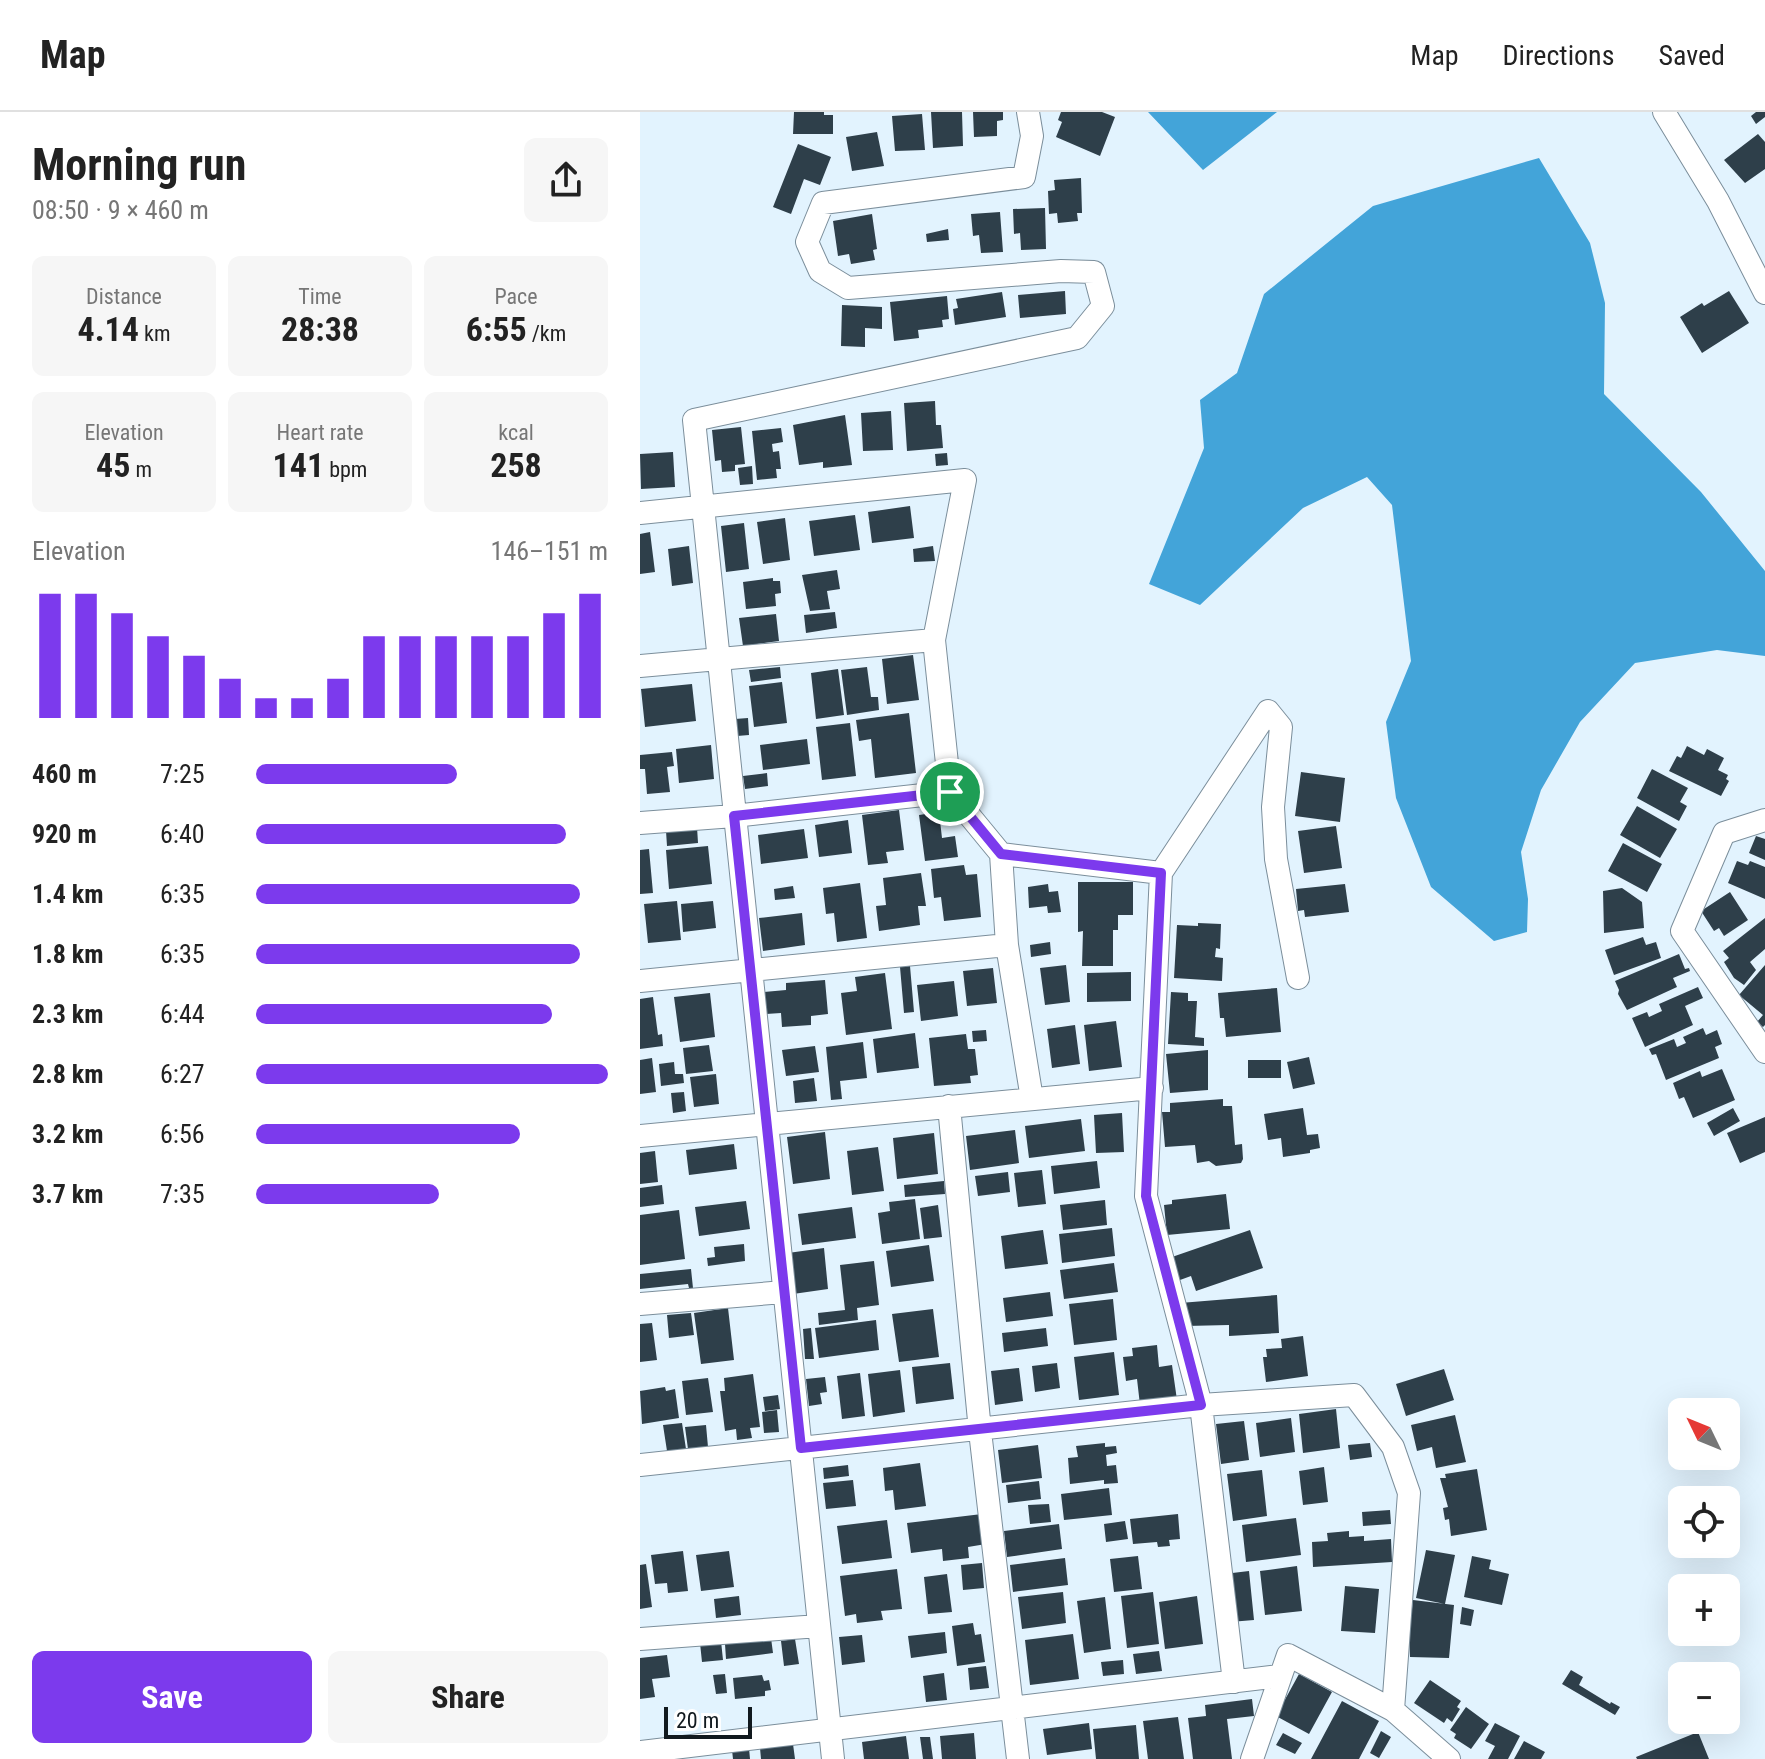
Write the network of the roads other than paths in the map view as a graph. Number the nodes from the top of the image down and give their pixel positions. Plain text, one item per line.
1 (1028, 112) edge
2 (1664, 112) edge
3 (1765, 293) edge
4 (703, 508) junction
5 (640, 513) edge
6 (934, 640) junction
7 (718, 658) junction
8 (640, 666) edge
9 (950, 792) junction
10 (734, 816) junction
11 (1765, 820) edge
12 (640, 823) edge
13 (1001, 854) junction
14 (1161, 873) junction
15 (1007, 945) junction
16 (750, 971) junction
17 (1298, 978) dead end
18 (640, 981) edge
19 (1765, 1052) edge
20 (1152, 1088) junction
21 (1032, 1099) junction
22 (949, 1106) junction
23 (765, 1122) junction
24 (640, 1136) edge
25 (784, 1292) junction
26 (640, 1304) edge
27 (1201, 1405) junction
28 (980, 1431) junction
29 (801, 1448) junction
30 (640, 1465) edge
31 (819, 1626) junction
32 (640, 1639) edge
33 (1280, 1676) junction
34 (1234, 1682) junction
35 (1014, 1709) junction
36 (1393, 1710) junction
37 (830, 1732) junction
38 (640, 1752) edge
39 (833, 1759) edge
40 (1018, 1759) edge
41 (1252, 1759) edge
42 (1449, 1759) edge

1 - 4 street
2 - 3 street
4 - 5 street
4 - 6 street
4 - 7 street
6 - 7 street
6 - 9 street
7 - 8 street
7 - 10 street
9 - 10 street
9 - 13 street
10 - 12 street
10 - 16 street
11 - 19 street
13 - 14 street
13 - 15 street
14 - 17 street
14 - 20 street
15 - 16 street
15 - 21 street
16 - 18 street
16 - 23 street
20 - 21 street
20 - 27 street
21 - 22 street
22 - 23 street
22 - 28 street
23 - 24 street
23 - 25 street
25 - 26 street
25 - 29 street
27 - 28 street
27 - 34 street
27 - 36 street
28 - 29 street
28 - 35 street
29 - 30 street
29 - 31 street
31 - 32 street
31 - 37 street
33 - 34 street
33 - 36 street
33 - 41 street
34 - 35 street
35 - 37 street
35 - 40 street
36 - 42 street
37 - 38 street
37 - 39 street

